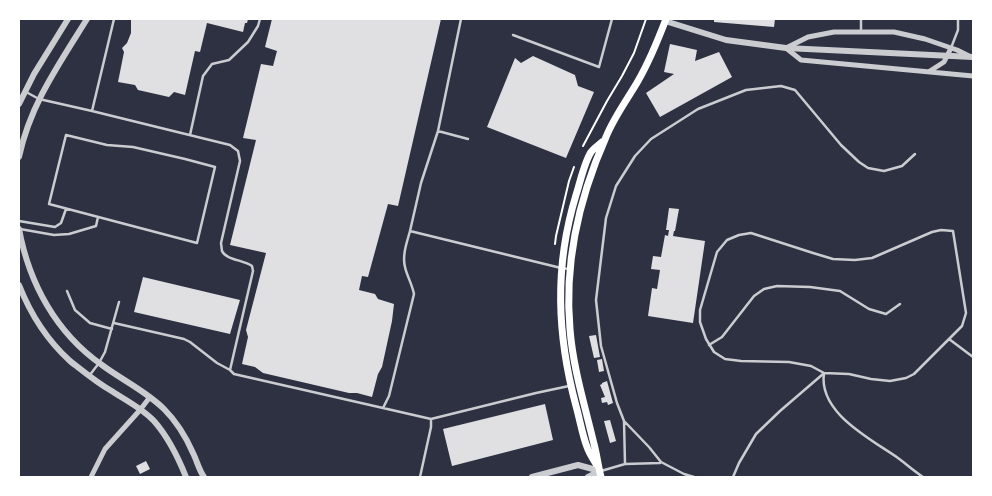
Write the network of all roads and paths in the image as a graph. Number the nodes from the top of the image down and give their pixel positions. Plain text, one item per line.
1 (68, 19) edge
2 (87, 19) edge
3 (114, 19) edge
4 (260, 19) edge
5 (461, 19) edge
6 (612, 19) edge
7 (861, 19) edge
8 (958, 19) edge
9 (663, 20) edge
10 (861, 31) junction
11 (512, 34) dead end
12 (786, 48) junction
13 (951, 48) junction
14 (973, 57) edge
15 (930, 71) junction
16 (973, 76) edge
17 (24, 92) junction
18 (39, 99) junction
19 (19, 104) edge
20 (92, 111) junction
21 (438, 131) junction
22 (190, 135) junction
23 (468, 140) dead end
24 (604, 140) junction
25 (915, 154) dead end
26 (19, 157) edge
27 (66, 209) junction
28 (98, 217) junction
29 (19, 221) edge
30 (19, 229) edge
31 (410, 231) junction
32 (561, 268) junction
33 (569, 269) junction
34 (19, 285) edge
35 (67, 291) dead end
36 (119, 302) dead end
37 (900, 304) dead end
38 (114, 323) junction
39 (112, 328) junction
40 (949, 339) junction
41 (709, 345) junction
42 (973, 357) edge
43 (99, 363) junction
44 (230, 370) junction
45 (824, 374) junction
46 (89, 376) junction
47 (571, 386) junction
48 (150, 397) junction
49 (383, 408) junction
50 (140, 410) junction
51 (430, 419) junction
52 (624, 421) junction
53 (661, 462) junction
54 (625, 464) junction
55 (600, 474) edge
56 (91, 477) edge
57 (186, 477) edge
58 (204, 477) edge
59 (420, 477) edge
60 (532, 477) edge
61 (588, 477) edge
62 (694, 477) edge
63 (733, 477) edge
64 (923, 477) edge

1 - 17 street
2 - 18 street
3 - 20 lane
4 - 22 lane
5 - 21 lane
6 - 11 lane
7 - 10 lane
8 - 13 lane
9 - 12 street
9 - 24 main road
10 - 12 street
10 - 13 street
12 - 14 street
12 - 15 street
13 - 14 street
13 - 15 street
15 - 16 street
17 - 18 lane
17 - 19 street
18 - 20 lane
18 - 26 street
20 - 22 lane
21 - 23 lane
21 - 31 lane
22 - 44 lane
24 - 32 main road
24 - 33 main road
25 - 52 lane
27 - 28 lane
27 - 28 lane
27 - 29 lane
28 - 30 lane
30 - 43 street
31 - 32 lane
31 - 49 lane
32 - 33 lane
32 - 47 main road
33 - 55 main road
34 - 46 street
35 - 39 lane
36 - 38 lane
37 - 41 lane
38 - 39 lane
38 - 44 lane
39 - 43 lane
40 - 41 lane
40 - 42 lane
40 - 45 lane
41 - 45 lane
43 - 46 lane
43 - 48 street
44 - 49 lane
45 - 63 lane
45 - 64 lane
46 - 50 street
47 - 51 lane
47 - 55 main road
48 - 50 street
48 - 58 street
49 - 51 lane
50 - 56 street
50 - 57 street
51 - 59 lane
52 - 53 lane
52 - 54 lane
53 - 54 lane
53 - 62 lane
54 - 55 lane
55 - 60 street
55 - 61 street

